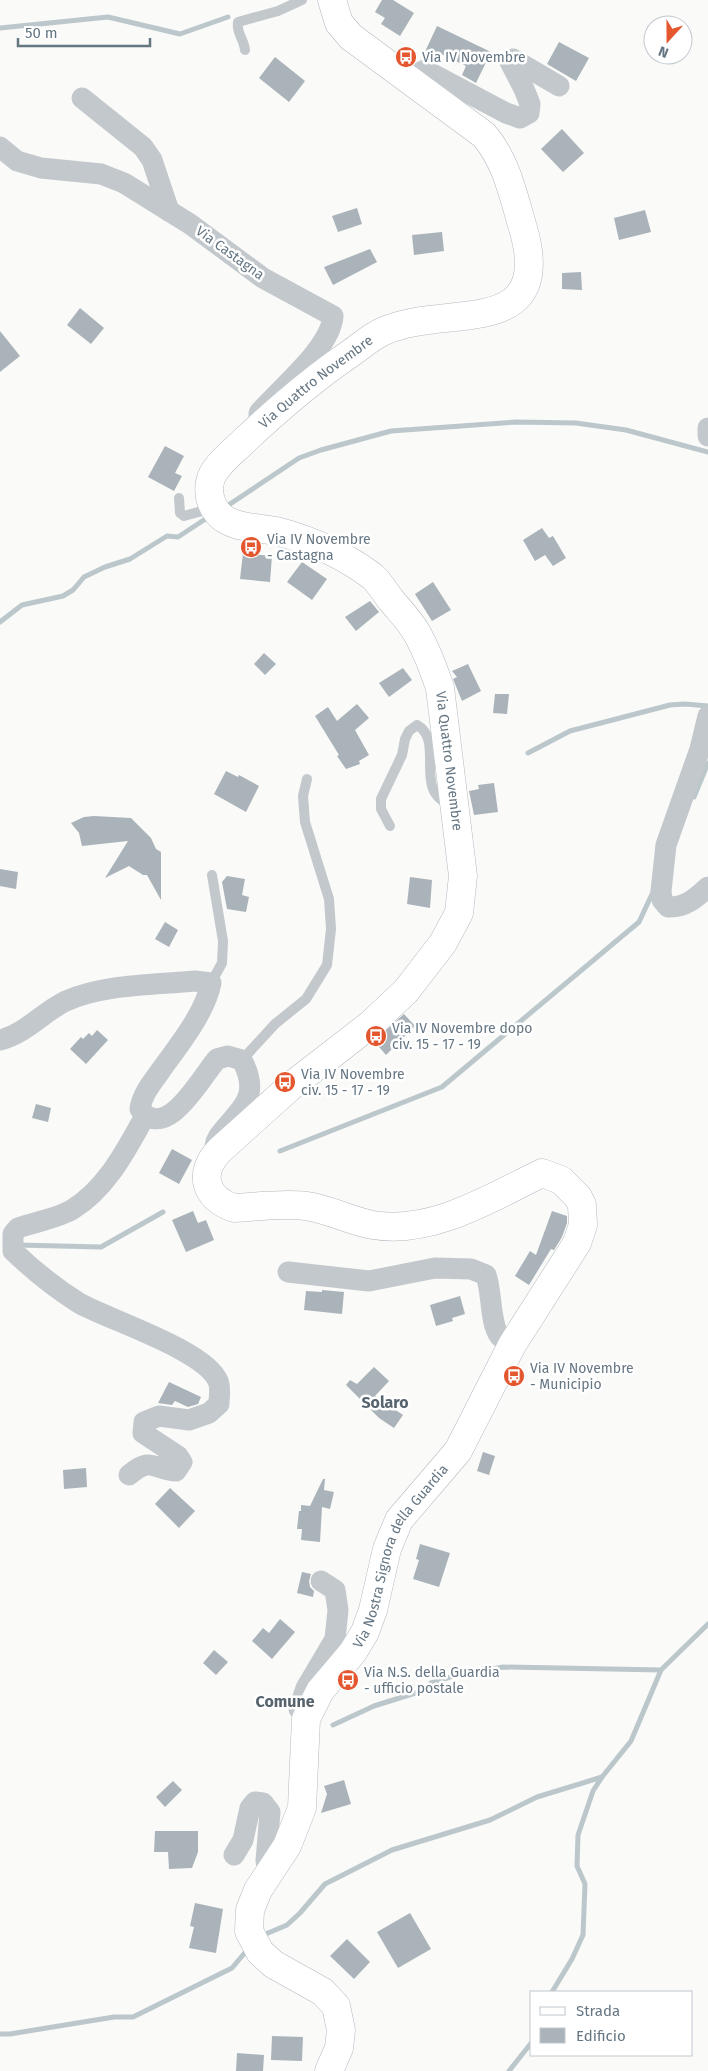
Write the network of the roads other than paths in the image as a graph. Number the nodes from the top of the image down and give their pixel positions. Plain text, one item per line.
1 (302, 0) edge
2 (332, 0) edge
3 (245, 50) dead end
4 (408, 78) junction
5 (559, 86) dead end
6 (82, 98) dead end
7 (0, 147) edge
8 (169, 211) junction
9 (260, 426) junction
10 (708, 428) edge
11 (708, 436) edge
12 (179, 498) dead end
13 (220, 514) junction
14 (708, 716) edge
15 (307, 779) dead end
16 (455, 806) junction
17 (390, 826) dead end
18 (212, 875) dead end
19 (708, 887) edge
20 (211, 983) junction
21 (0, 1040) edge
22 (242, 1060) junction
23 (145, 1116) junction
24 (216, 1154) junction
25 (577, 1244) joint
26 (288, 1272) dead end
27 (512, 1345) junction
28 (129, 1475) dead end
29 (321, 1581) dead end
30 (306, 1719) junction
31 (234, 1854) dead end
32 (270, 1875) junction
33 (329, 2071) edge

1 - 3 lane
2 - 4 main road, Via Quattro Novembre
4 - 5 street
4 - 9 main road, Via Quattro Novembre
6 - 8 street
7 - 8 street, Via Castagna
8 - 9 street, Via Castagna
9 - 13 main road, Via Quattro Novembre
10 - 11 street
12 - 13 lane
13 - 16 main road, Via Quattro Novembre
14 - 19 street
15 - 22 lane
16 - 17 lane
16 - 24 main road, Via Quattro Novembre
18 - 20 lane
20 - 21 street
20 - 23 street
22 - 23 street
22 - 24 street
23 - 28 street
24 - 25 main road, Via Quattro Novembre
25 - 27 main road, Via Nostra Signora della Guardia
26 - 27 street
27 - 30 main road, Via Nostra Signora della Guardia
29 - 30 street
30 - 32 main road, Via Nostra Signora della Guardia
31 - 32 street
32 - 33 main road, Via Nostra Signora della Guardia

